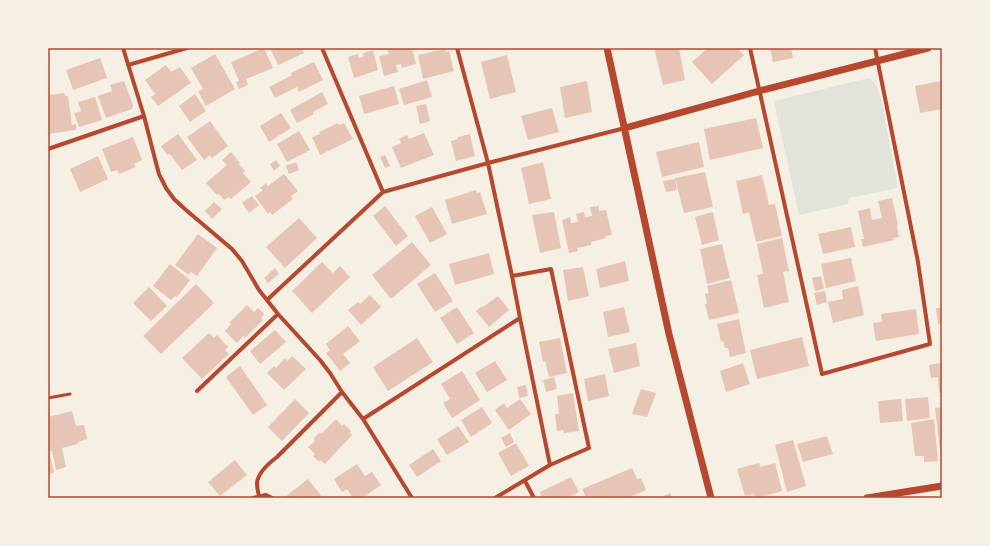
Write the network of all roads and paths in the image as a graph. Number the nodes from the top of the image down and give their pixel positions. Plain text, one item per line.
1 (123, 48) edge
2 (187, 48) edge
3 (322, 48) edge
4 (457, 48) edge
5 (608, 48) edge
6 (750, 48) edge
7 (876, 48) edge
8 (928, 48) edge
9 (878, 61) junction
10 (128, 65) junction
11 (759, 91) junction
12 (144, 116) junction
13 (625, 128) junction
14 (48, 149) edge
15 (488, 163) junction
16 (383, 192) junction
17 (512, 276) junction
18 (267, 300) junction
19 (278, 314) junction
20 (520, 318) junction
21 (196, 391) dead end
22 (342, 392) junction
23 (70, 394) dead end
24 (48, 398) edge
25 (363, 419) junction
26 (550, 465) junction
27 (524, 481) junction
28 (942, 486) edge
29 (259, 496) junction
30 (254, 498) edge
31 (272, 498) edge
32 (412, 498) edge
33 (495, 498) edge
34 (534, 498) edge
35 (711, 498) edge
36 (867, 498) edge

1 - 10 street
2 - 10 street
3 - 16 street
4 - 15 street
5 - 13 street
6 - 11 street
7 - 9 street
8 - 9 street
9 - 11 street
9 - 11 street
10 - 12 street
11 - 13 street
12 - 14 street
12 - 18 street
13 - 15 street
13 - 35 street
15 - 16 street
15 - 17 street
16 - 18 street
17 - 20 street
17 - 26 street
18 - 19 street
19 - 21 street
19 - 22 street
20 - 25 street
20 - 26 street
22 - 25 street
22 - 29 street
23 - 24 lane
25 - 32 street
26 - 27 street
27 - 33 street
27 - 34 street
28 - 36 street
29 - 30 street
29 - 31 street

